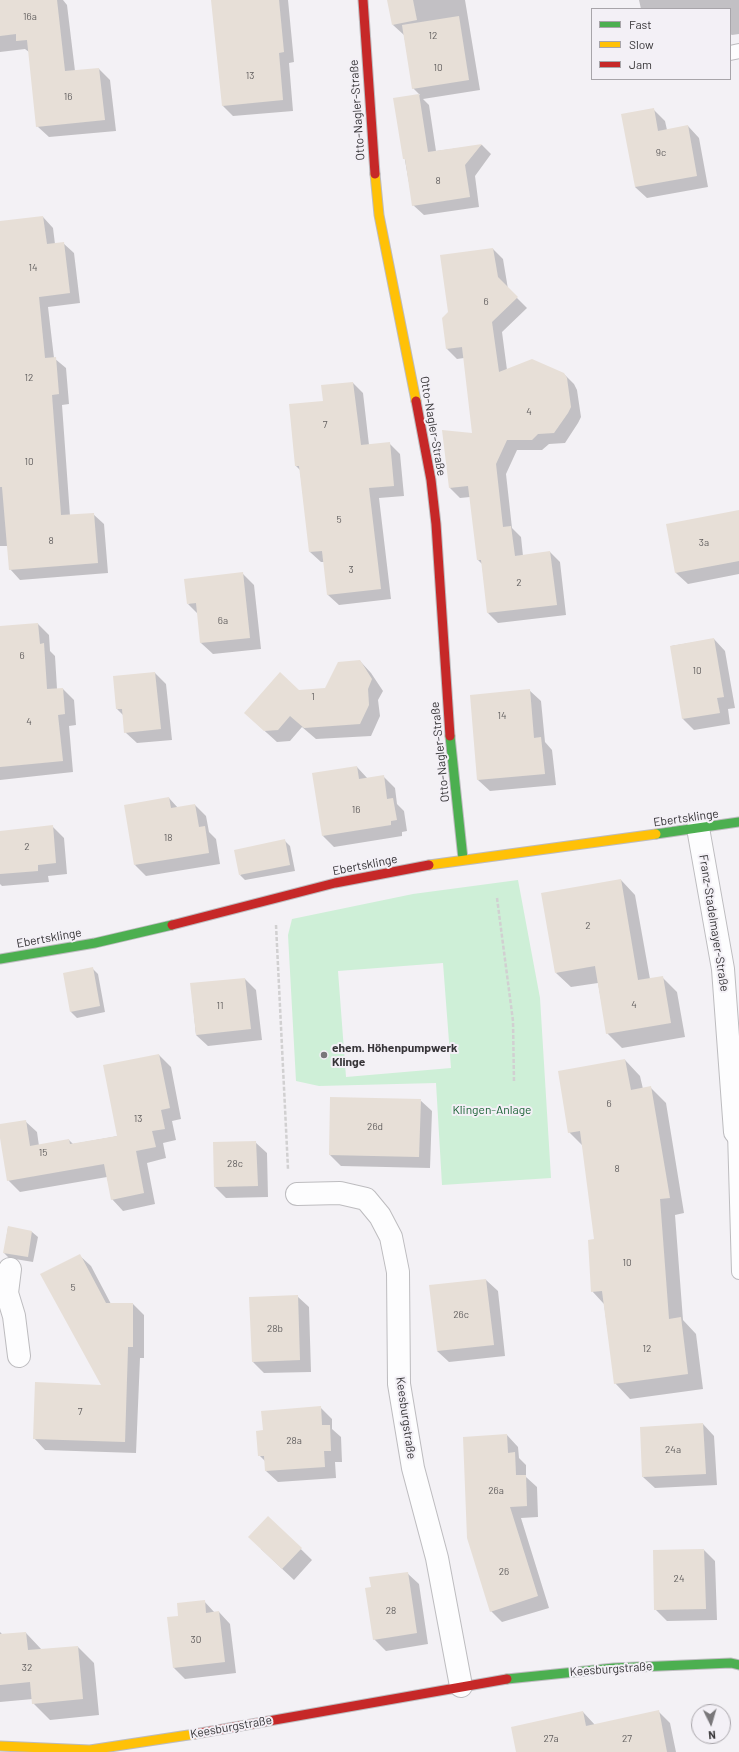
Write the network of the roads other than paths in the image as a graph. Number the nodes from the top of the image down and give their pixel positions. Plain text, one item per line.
1 (363, 0) edge
2 (739, 822) edge
3 (698, 828) junction
4 (463, 859) junction
5 (0, 959) edge
6 (737, 1134) edge
7 (297, 1194) road end
8 (10, 1269) dead end
9 (739, 1272) edge
10 (4, 1291) edge
11 (19, 1356) dead end
12 (739, 1665) edge
13 (461, 1686) junction
14 (0, 1746) edge
15 (90, 1751) edge

1 - 4 street, Otto-Nagler-Straße
2 - 3 street, Ebertsklinge
3 - 4 street, Ebertsklinge
3 - 6 street, Franz-Stadelmayer-Straße
4 - 5 street, Ebertsklinge
6 - 9 lane
7 - 13 street, Keesburgstraße
8 - 10 street
10 - 11 street
12 - 13 street, Keesburgstraße
13 - 15 street, Keesburgstraße
14 - 15 street, Keesburgstraße

